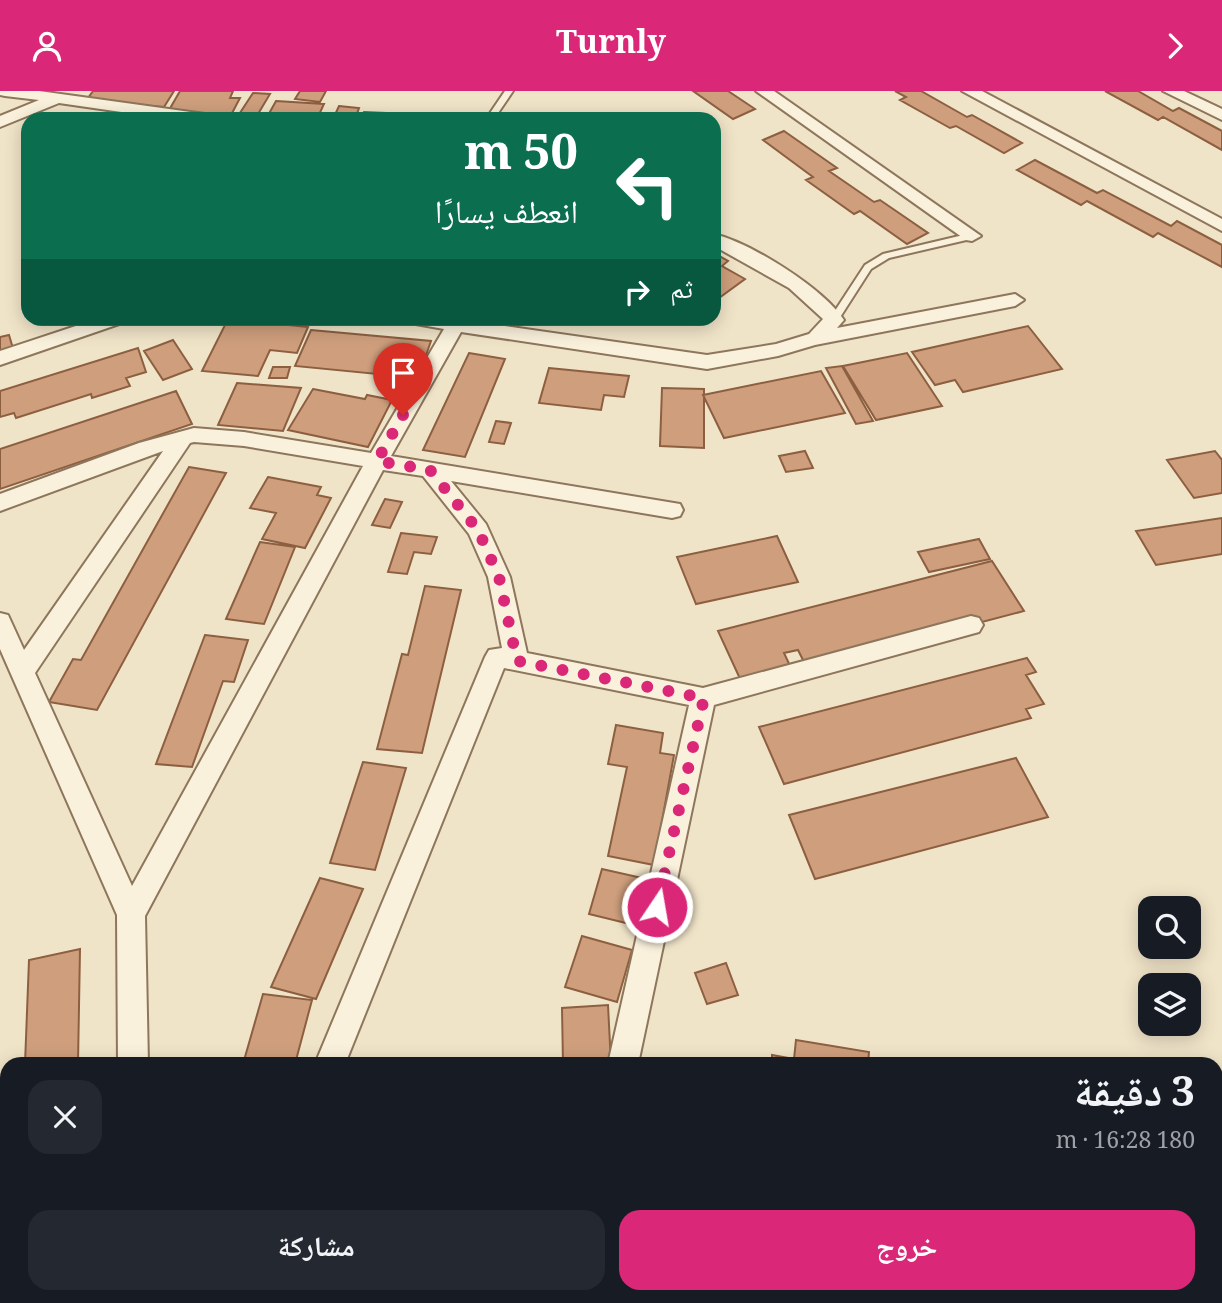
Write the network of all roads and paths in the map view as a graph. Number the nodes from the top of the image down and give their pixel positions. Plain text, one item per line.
1 (5, 91) edge
2 (509, 91) edge
3 (764, 91) edge
4 (970, 91) edge
5 (1171, 91) edge
6 (60, 98) junction
7 (25, 112) edge
8 (157, 112) edge
9 (495, 112) edge
10 (21, 114) edge
11 (1222, 115) edge
12 (0, 122) edge
13 (1222, 226) edge
14 (972, 236) joint
15 (721, 243) edge
16 (1015, 300) dead end
17 (834, 320) junction
18 (95, 326) edge
19 (455, 326) edge
20 (463, 326) edge
21 (807, 340) junction
22 (0, 358) edge
23 (183, 438) junction
24 (377, 461) junction
25 (430, 470) junction
26 (0, 503) edge
27 (672, 510) dead end
28 (0, 622) edge
29 (971, 625) dead end
30 (517, 661) junction
31 (22, 672) junction
32 (704, 698) junction
33 (131, 915) junction
34 (133, 1057) edge
35 (333, 1057) edge
36 (625, 1057) edge

1 - 6 street
2 - 9 lane
3 - 14 street
4 - 13 street
5 - 11 street
6 - 7 street
6 - 8 street
10 - 12 street
14 - 17 lane
15 - 17 street
16 - 21 street
17 - 21 street
18 - 22 street
19 - 24 street
20 - 21 street
23 - 24 street
23 - 26 street
23 - 31 street
24 - 25 street
24 - 33 street
25 - 27 street
25 - 30 street
28 - 31 street
29 - 32 street
30 - 32 street
30 - 35 street
31 - 33 street
32 - 36 street
33 - 34 street

